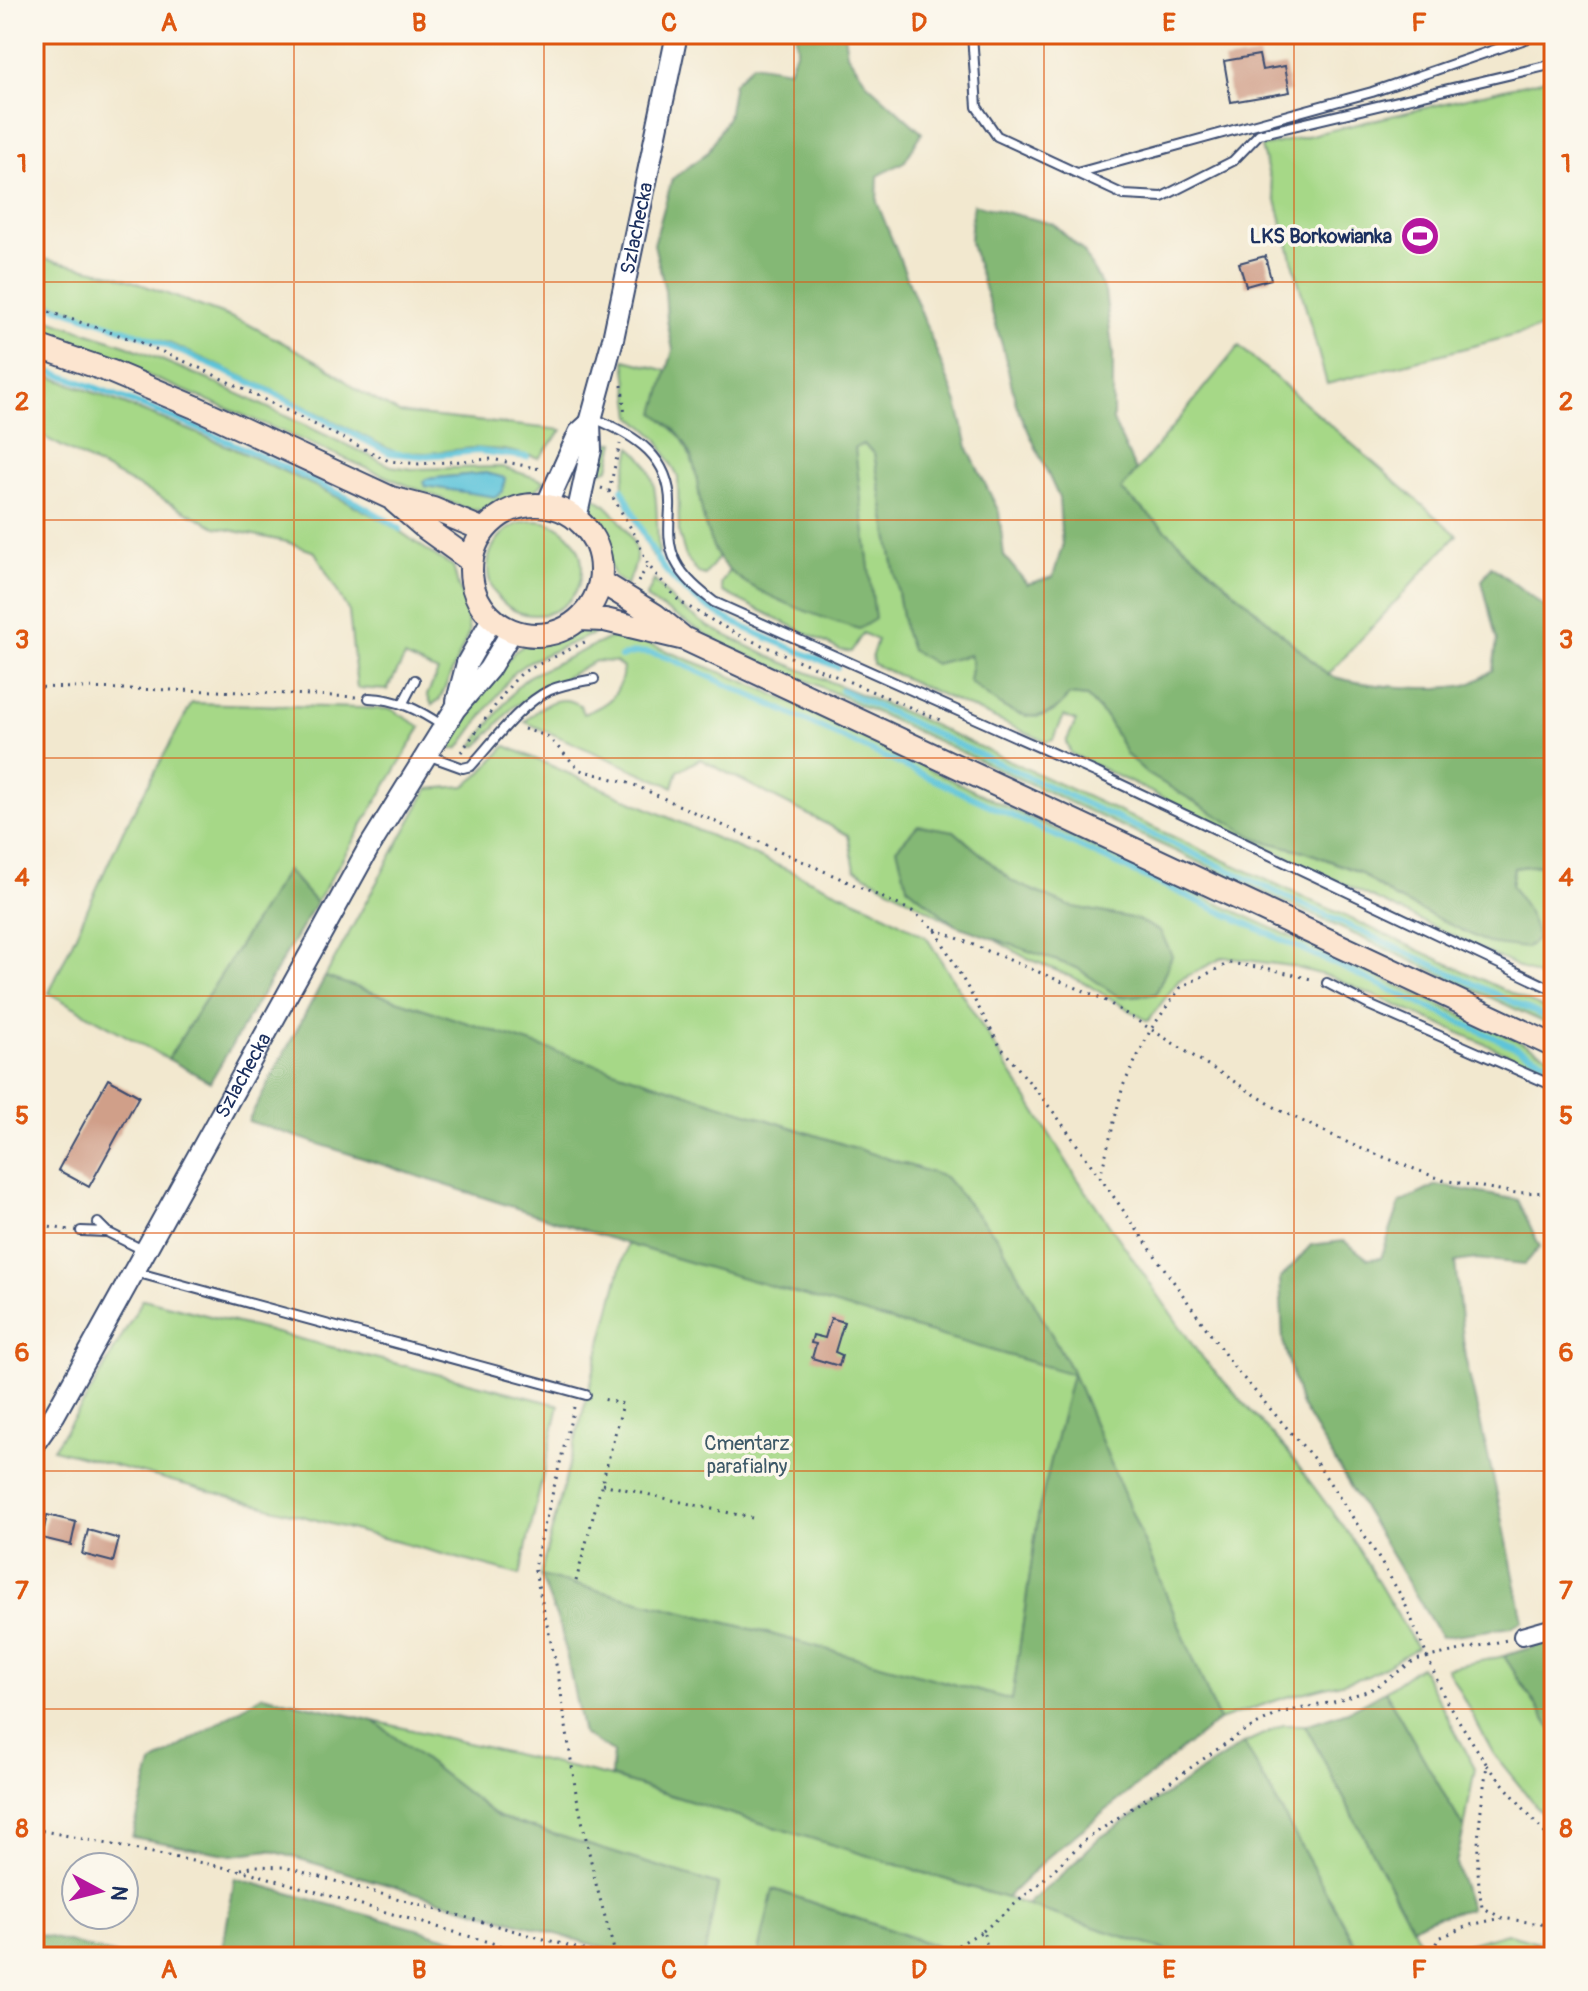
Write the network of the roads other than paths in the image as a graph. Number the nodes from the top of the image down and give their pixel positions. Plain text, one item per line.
1 (677, 34) edge
2 (972, 34) edge
3 (1540, 34) edge
4 (1554, 64) edge
5 (1076, 173) junction
6 (34, 345) edge
7 (591, 420) junction
8 (391, 498) junction
9 (546, 506) junction
10 (576, 519) junction
11 (484, 530) junction
12 (471, 561) junction
13 (600, 581) junction
14 (492, 619) junction
15 (579, 619) junction
16 (512, 631) junction
17 (685, 639) junction
18 (594, 679) dead end
19 (415, 680) dead end
20 (369, 698) road end
21 (403, 703) junction
22 (449, 717) junction
23 (426, 755) junction
24 (1327, 983) road end
25 (1554, 990) edge
26 (1554, 1046) edge
27 (1554, 1086) edge
28 (98, 1223) dead end
29 (81, 1231) road end
30 (107, 1232) junction
31 (145, 1252) junction
32 (134, 1272) junction
33 (582, 1394) road end
34 (34, 1444) edge
35 (1554, 1627) edge
36 (1522, 1636) road end

1 - 7 street, Szlachecka
2 - 5 lane
3 - 5 lane
4 - 5 lane
6 - 8 main road
7 - 9 street, Szlachecka
7 - 10 street, Szlachecka
7 - 25 lane
8 - 11 main road
8 - 12 main road
9 - 10 main road
9 - 11 main road
10 - 13 main road
11 - 12 main road
12 - 14 main road
13 - 15 main road
13 - 17 main road
14 - 16 main road
14 - 22 street, Szlachecka
15 - 16 main road
15 - 17 main road
16 - 22 street, Szlachecka
17 - 26 main road
18 - 23 lane
19 - 21 lane
20 - 21 lane
21 - 22 lane
22 - 23 street, Szlachecka
23 - 31 street, Szlachecka
24 - 27 lane
28 - 30 lane
29 - 30 lane
30 - 31 lane
31 - 32 street, Szlachecka
32 - 33 lane
32 - 34 street, Szlachecka
35 - 36 street

